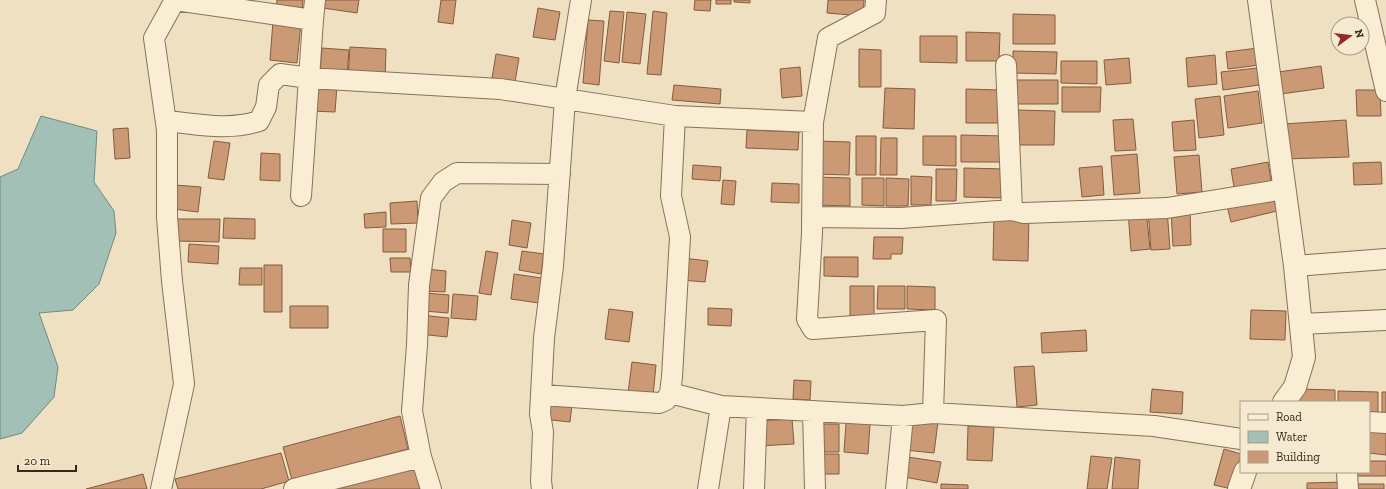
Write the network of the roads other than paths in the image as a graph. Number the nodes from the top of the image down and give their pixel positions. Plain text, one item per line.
1 (175, 0) edge
2 (314, 0) edge
3 (581, 0) edge
4 (876, 0) edge
5 (1259, 0) edge
6 (1365, 0) edge
7 (313, 20) junction
8 (1006, 65) dead end
9 (309, 78) junction
10 (1386, 91) edge
11 (566, 99) junction
12 (675, 116) junction
13 (166, 122) junction
14 (813, 122) junction
15 (560, 174) junction
16 (1285, 189) junction
17 (301, 196) dead end
18 (1012, 210) junction
19 (812, 217) junction
20 (1386, 259) edge
21 (1295, 266) junction
22 (1386, 320) edge
23 (1301, 324) junction
24 (670, 393) junction
25 (542, 395) junction
26 (1285, 401) edge
27 (721, 406) junction
28 (757, 408) junction
29 (814, 411) junction
30 (933, 413) junction
31 (903, 416) junction
32 (1370, 422) edge
33 (1386, 423) edge
34 (1240, 439) edge
35 (421, 457) junction
36 (1245, 473) edge
37 (1347, 473) edge
38 (161, 489) edge
39 (294, 489) edge
40 (431, 489) edge
41 (542, 489) edge
42 (708, 489) edge
43 (754, 489) edge
44 (815, 489) edge
45 (896, 489) edge
46 (1239, 489) edge
47 (1348, 489) edge

1 - 7 street
1 - 13 street
2 - 7 street
3 - 11 street
4 - 14 street
5 - 16 street
6 - 10 street
7 - 9 street
8 - 18 street
9 - 11 street
9 - 13 street
9 - 17 street
11 - 12 street
11 - 15 street
12 - 14 street
12 - 24 street
13 - 38 street
14 - 19 street
15 - 25 street
15 - 35 street
16 - 18 street
16 - 21 street
18 - 19 street
19 - 30 street
20 - 21 street
21 - 23 street
22 - 23 street
23 - 26 street
24 - 25 street
24 - 27 street
25 - 41 street
27 - 28 street
27 - 42 street
28 - 29 street
28 - 43 street
29 - 31 street
29 - 44 street
30 - 31 street
30 - 34 street
31 - 45 street
32 - 33 street
35 - 39 street
35 - 40 street
36 - 46 street
37 - 47 street

